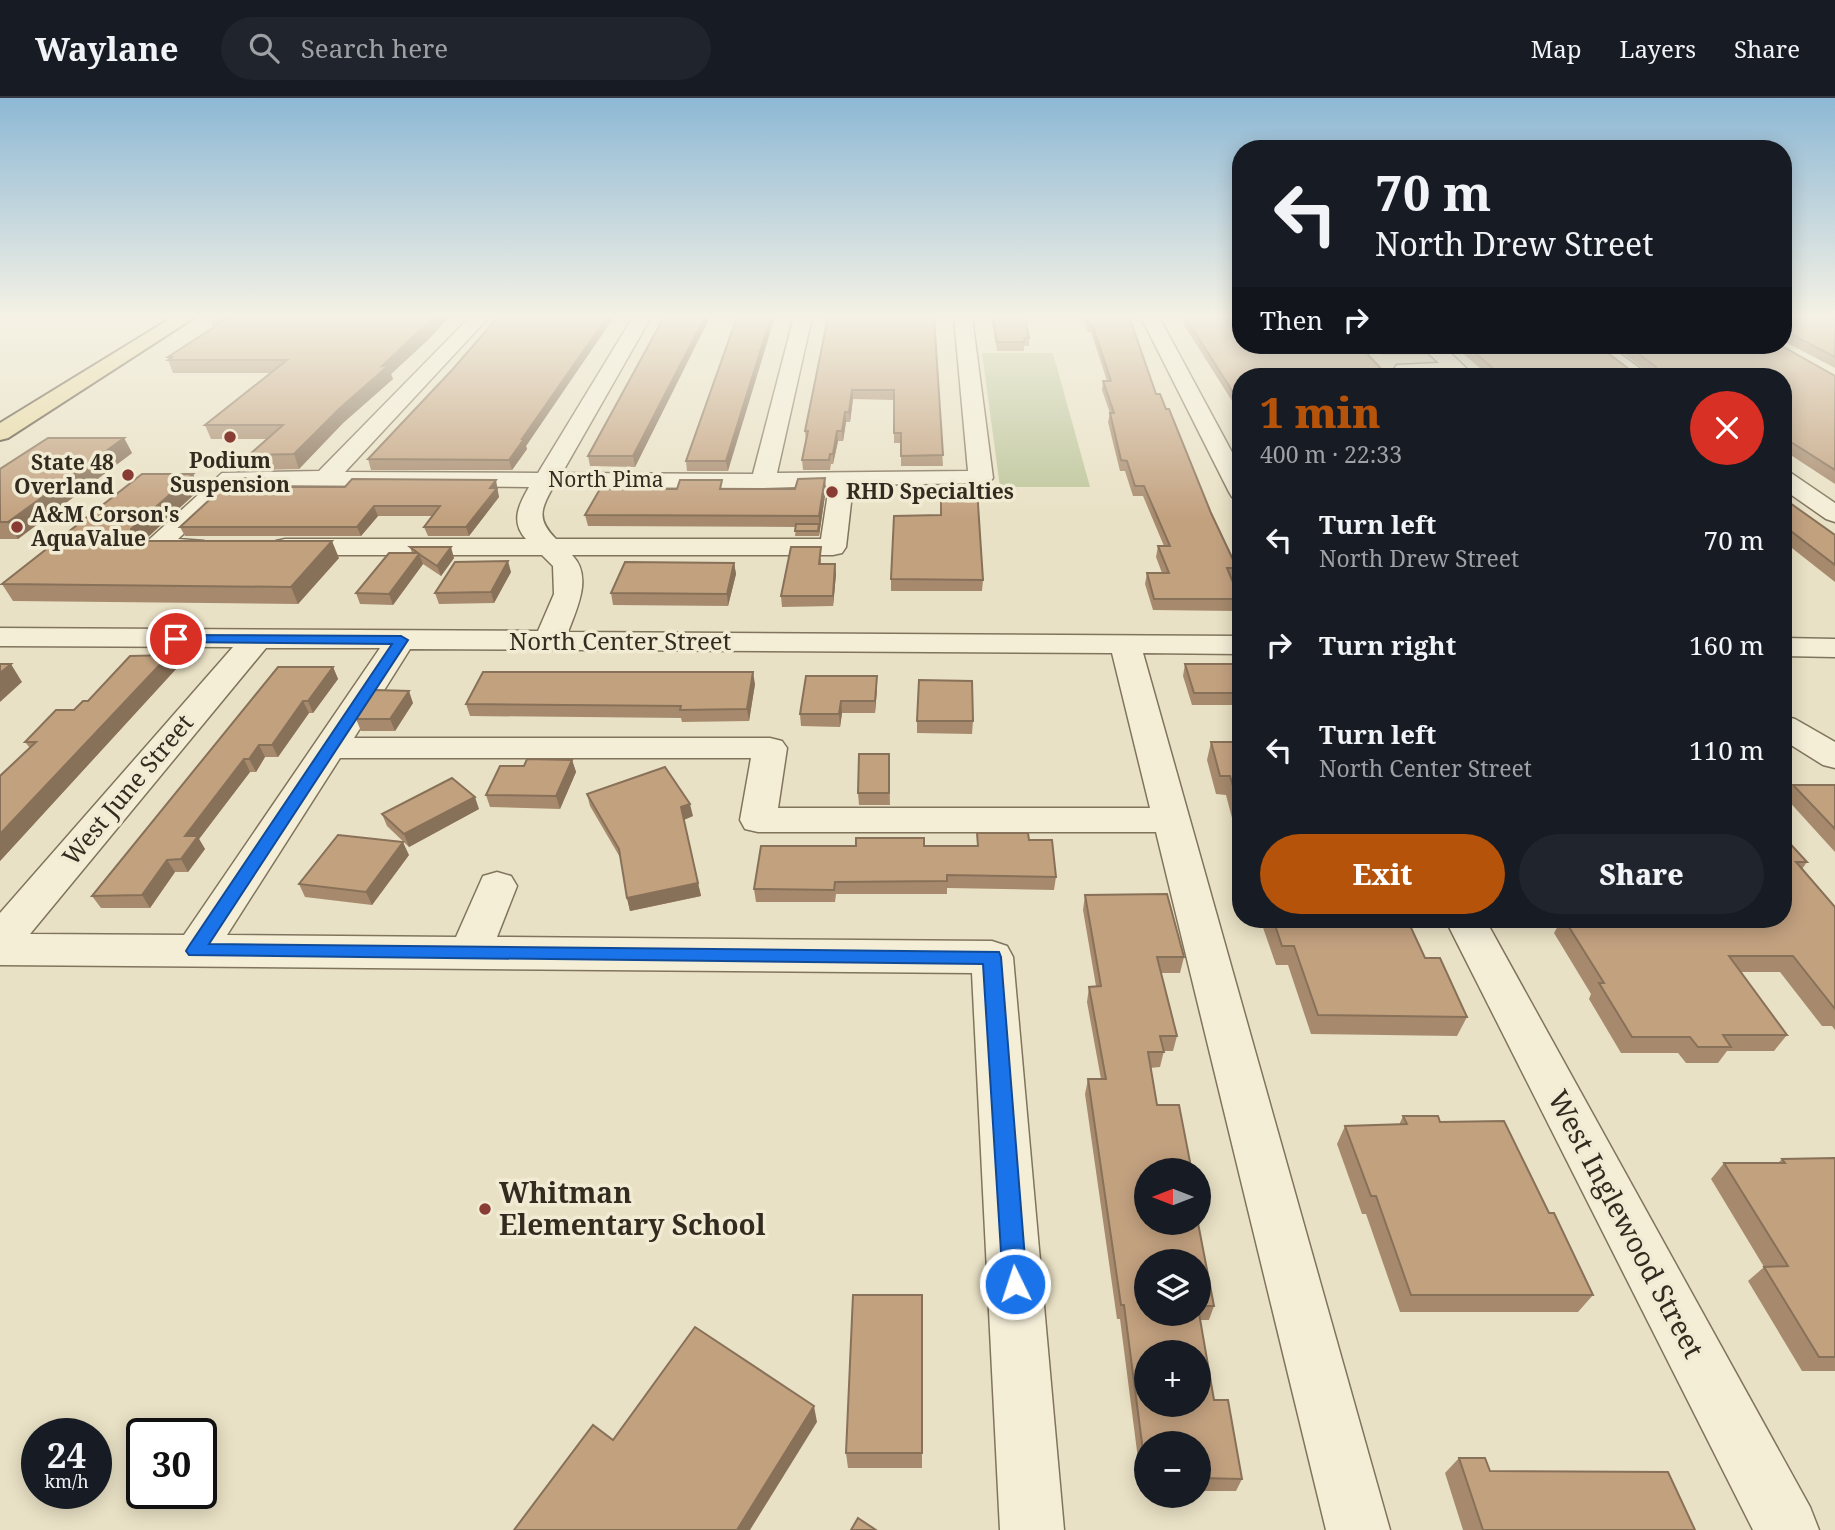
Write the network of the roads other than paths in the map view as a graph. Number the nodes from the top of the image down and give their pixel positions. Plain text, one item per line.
1 (79, 384) edge
2 (416, 384) edge
3 (602, 384) edge
4 (787, 384) edge
5 (970, 384) edge
6 (1185, 384) edge
7 (0, 433) edge
8 (1232, 475) edge
9 (842, 478) junction
10 (325, 479) junction
11 (545, 480) junction
12 (763, 481) junction
13 (1792, 484) edge
14 (1835, 514) edge
15 (222, 547) edge
16 (263, 547) edge
17 (549, 547) junction
18 (0, 637) edge
19 (256, 639) junction
20 (401, 640) junction
21 (549, 641) junction
22 (1125, 644) junction
23 (1232, 645) edge
24 (1792, 647) edge
25 (1835, 648) edge
26 (1792, 731) edge
27 (330, 748) junction
28 (1792, 753) edge
29 (1833, 755) edge
30 (1171, 820) junction
31 (497, 886) dead end
32 (1470, 928) edge
33 (0, 941) edge
34 (0, 949) edge
35 (195, 951) junction
36 (470, 953) junction
37 (1032, 1530) edge
38 (1358, 1530) edge
39 (1787, 1530) edge

1 - 7 main road
2 - 10 street
3 - 11 street
4 - 12 street
5 - 9 street, North Pima
6 - 8 street
9 - 12 street, North Pima
9 - 17 street
10 - 11 street, North Pima
10 - 15 street, North Pima
11 - 12 street, North Pima
11 - 17 street
13 - 14 street
16 - 17 street
17 - 21 street
18 - 19 street, North Center Street
19 - 20 street, North Center Street
19 - 33 street, West June Street
20 - 21 street, North Center Street
20 - 27 street
21 - 22 street, North Center Street
22 - 23 street, North Center Street
22 - 30 street
24 - 25 street
26 - 29 street
27 - 30 street
27 - 35 street
28 - 29 street
30 - 38 street
31 - 36 street
32 - 39 street, West Inglewood Street
34 - 35 street
35 - 36 street
36 - 37 street

